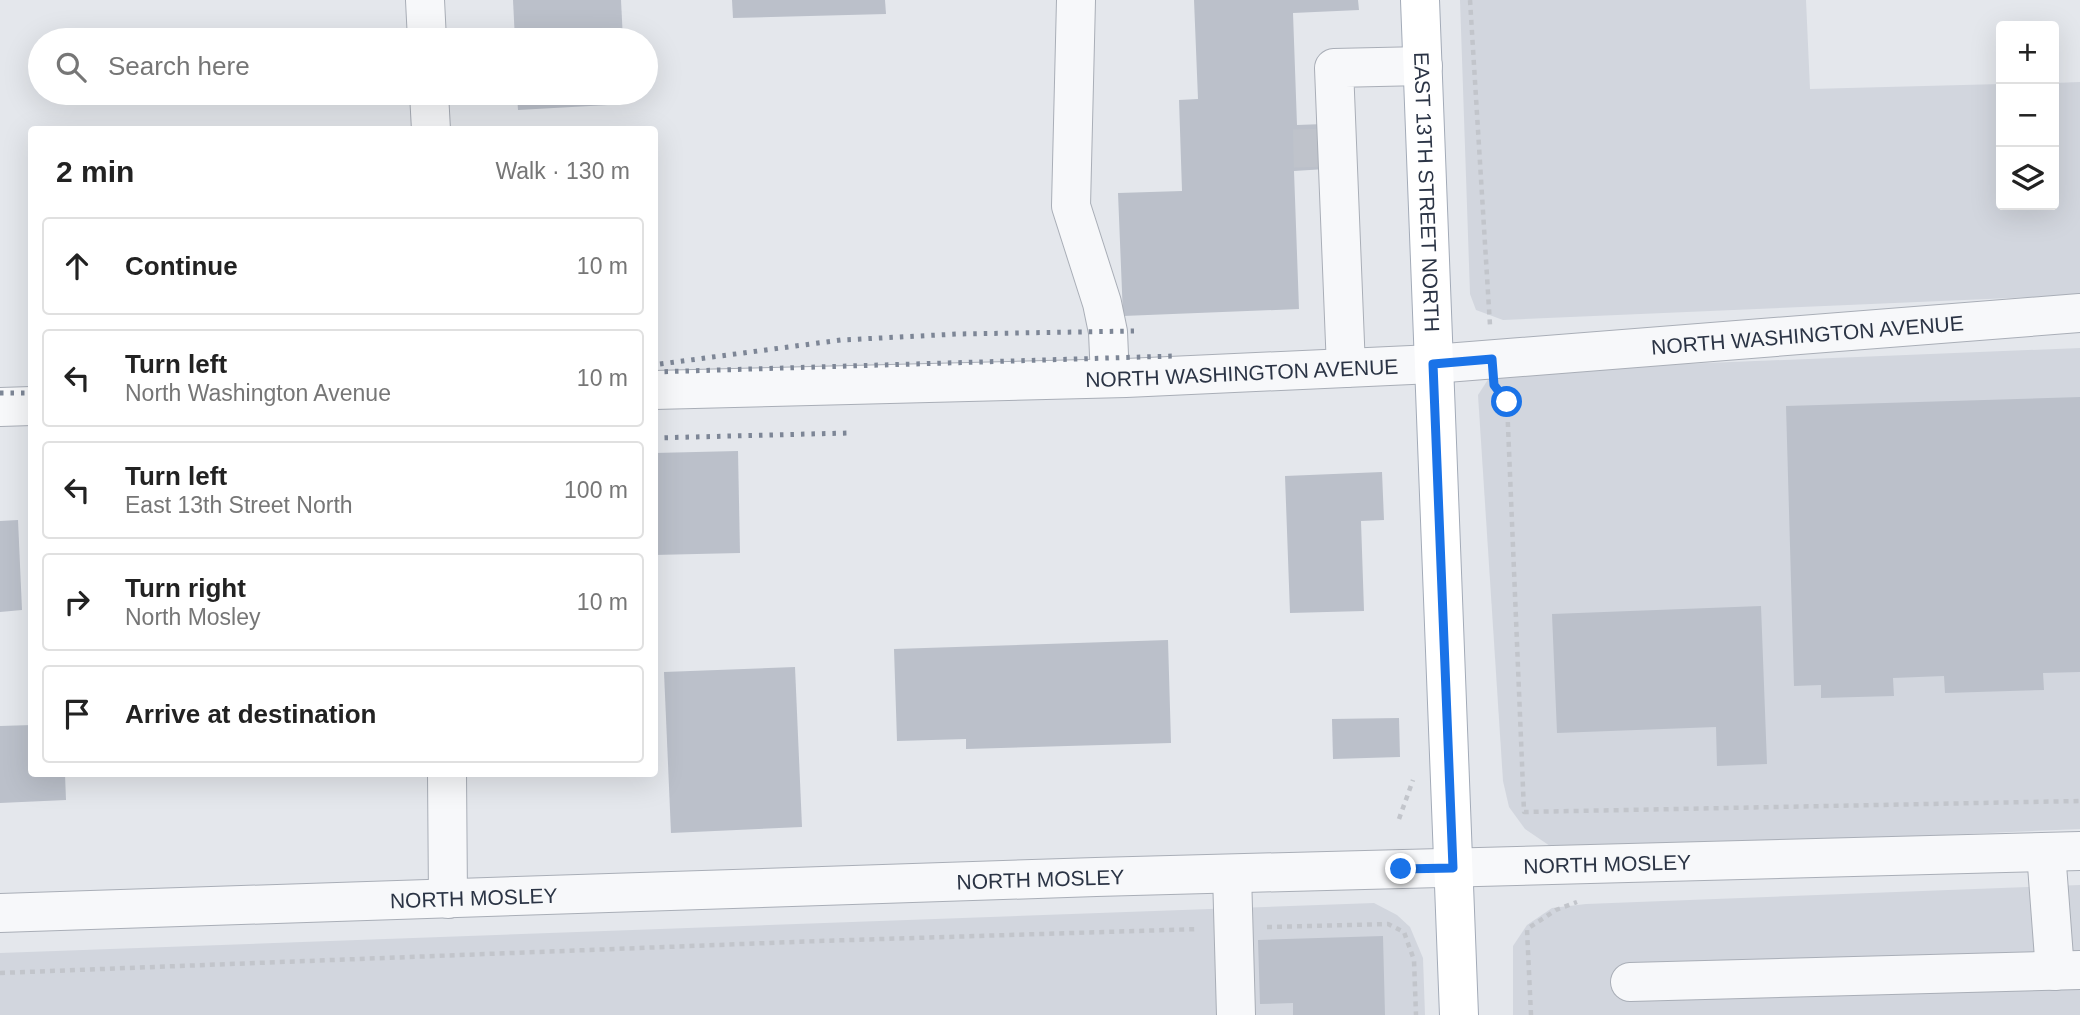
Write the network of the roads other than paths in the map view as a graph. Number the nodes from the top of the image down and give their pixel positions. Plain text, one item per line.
1 (425, 0) edge
2 (1076, 0) edge
3 (1420, 0) edge
4 (426, 28) edge
5 (1423, 66) junction
6 (1335, 92) junction
7 (430, 105) edge
8 (431, 126) edge
9 (1312, 129) tunnel mouth
10 (1313, 171) tunnel mouth
11 (1339, 215) junction
12 (2080, 313) edge
13 (1433, 364) junction
14 (1346, 368) junction
15 (1111, 378) junction
16 (658, 390) edge
17 (28, 406) edge
18 (0, 407) edge
19 (447, 777) edge
20 (2063, 851) edge
21 (1453, 868) junction
22 (1232, 874) junction
23 (448, 899) junction
24 (0, 914) edge
25 (2068, 971) edge
26 (1630, 982) dead end
27 (1236, 1015) edge
28 (1459, 1015) edge

1 - 4 street
2 - 15 street
3 - 5 main road, EAST 13TH STREET NORTH
5 - 6 street
5 - 13 main road, EAST 13TH STREET NORTH
6 - 9 street
6 - 11 street
7 - 8 street
10 - 11 street
11 - 14 street
12 - 13 street, NORTH WASHINGTON AVENUE
13 - 14 street, NORTH WASHINGTON AVENUE
13 - 21 main road, EAST 13TH STREET NORTH
14 - 15 street, NORTH WASHINGTON AVENUE
15 - 16 street, NORTH WASHINGTON AVENUE
17 - 18 street
19 - 23 street
20 - 21 street, NORTH MOSLEY
20 - 25 street
21 - 22 street, NORTH MOSLEY
21 - 28 main road, EAST 13TH STREET NORTH
22 - 23 street, NORTH MOSLEY
22 - 27 street
23 - 24 street, NORTH MOSLEY
25 - 26 street

